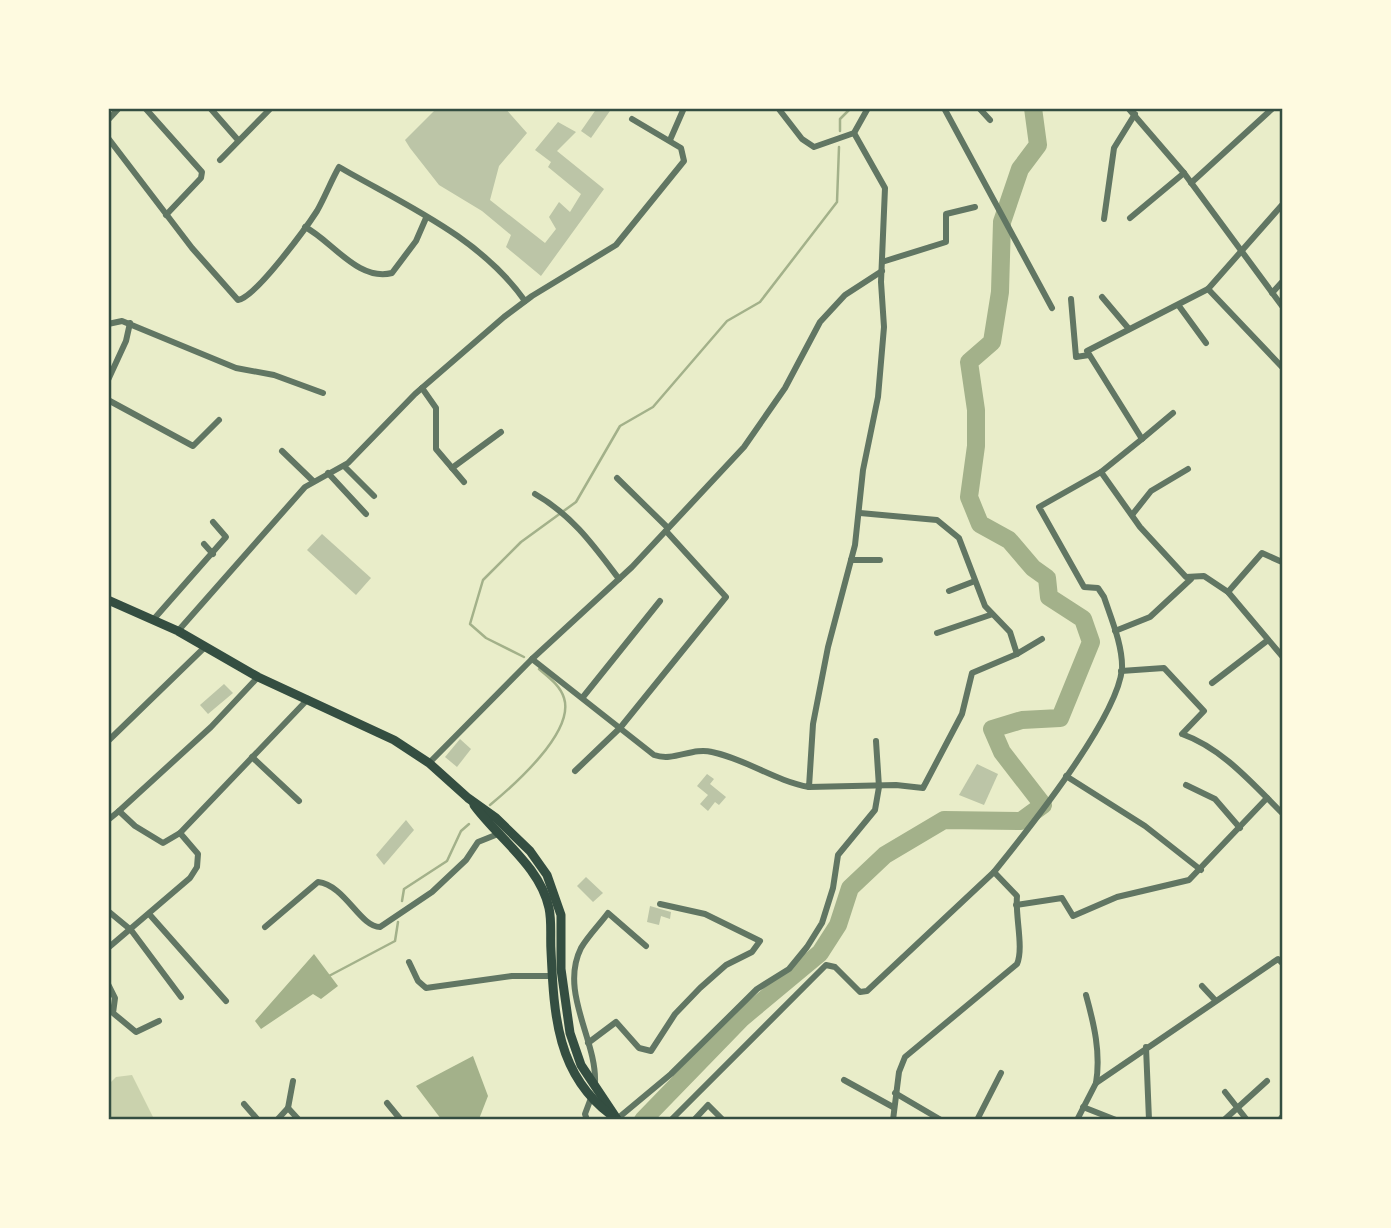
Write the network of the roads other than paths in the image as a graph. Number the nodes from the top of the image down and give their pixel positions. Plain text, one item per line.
1 (119, 108) edge
2 (145, 108) edge
3 (210, 108) edge
4 (271, 108) edge
5 (684, 108) edge
6 (778, 108) edge
7 (868, 108) edge
8 (944, 108) edge
9 (979, 108) edge
10 (1128, 108) edge
11 (1273, 108) edge
12 (1135, 114) junction
13 (632, 119) dead end
14 (108, 120) edge
15 (990, 120) dead end
16 (854, 132) junction
17 (108, 138) edge
18 (239, 140) junction
19 (670, 140) junction
20 (220, 160) dead end
21 (1184, 173) junction
22 (1191, 183) junction
23 (1283, 205) edge
24 (975, 207) dead end
25 (166, 215) junction
26 (426, 218) junction
27 (1129, 218) dead end
28 (1104, 219) dead end
29 (305, 227) junction
30 (1242, 254) junction
31 (882, 262) junction
32 (882, 271) junction
33 (1283, 282) edge
34 (1208, 289) junction
35 (1272, 293) junction
36 (1102, 297) dead end
37 (1071, 299) dead end
38 (525, 301) junction
39 (1180, 306) junction
40 (1283, 306) edge
41 (1052, 308) dead end
42 (130, 323) junction
43 (108, 324) edge
44 (1129, 329) junction
45 (1206, 343) dead end
46 (1089, 355) junction
47 (1283, 367) edge
48 (108, 380) edge
49 (422, 388) junction
50 (323, 393) dead end
51 (108, 400) edge
52 (1173, 413) dead end
53 (219, 420) dead end
54 (500, 432) dead end
55 (1142, 439) junction
56 (282, 451) dead end
57 (344, 466) junction
58 (452, 468) junction
59 (1188, 469) dead end
60 (1101, 472) junction
61 (328, 473) junction
62 (617, 478) dead end
63 (313, 481) junction
64 (464, 482) dead end
65 (535, 494) dead end
66 (374, 496) dead end
67 (860, 513) junction
68 (366, 514) dead end
69 (1132, 515) junction
70 (213, 522) dead end
71 (667, 530) junction
72 (204, 544) dead end
73 (213, 554) junction
74 (851, 560) junction
75 (880, 560) dead end
76 (1283, 562) edge
77 (619, 579) junction
78 (1191, 579) junction
79 (975, 581) junction
80 (949, 591) dead end
81 (1228, 592) junction
82 (108, 600) edge
83 (660, 601) dead end
84 (990, 615) junction
85 (153, 620) junction
86 (1115, 631) junction
87 (178, 632) junction
88 (937, 633) dead end
89 (1042, 639) dead end
90 (1268, 640) junction
91 (205, 647) junction
92 (1017, 654) junction
93 (1283, 656) edge
94 (532, 659) junction
95 (1121, 671) junction
96 (258, 677) junction
97 (1212, 683) dead end
98 (583, 697) junction
99 (308, 699) junction
100 (620, 728) junction
101 (108, 741) edge
102 (876, 741) dead end
103 (252, 757) junction
104 (429, 763) junction
105 (575, 771) dead end
106 (1066, 776) junction
107 (1186, 785) dead end
108 (809, 787) junction
109 (879, 787) junction
110 (1267, 798) junction
111 (468, 799) junction
112 (299, 801) dead end
113 (119, 811) junction
114 (1283, 813) edge
115 (108, 820) edge
116 (1240, 828) junction
117 (180, 833) junction
118 (498, 834) junction
119 (1201, 870) junction
120 (993, 872) junction
121 (660, 904) dead end
122 (1016, 905) junction
123 (108, 911) edge
124 (150, 915) junction
125 (265, 927) dead end
126 (131, 930) junction
127 (646, 946) dead end
128 (108, 948) edge
129 (409, 962) dead end
130 (1283, 963) edge
131 (552, 976) junction
132 (108, 984) edge
133 (1202, 986) dead end
134 (1086, 995) dead end
135 (181, 996) dead end
136 (1215, 1000) junction
137 (226, 1001) dead end
138 (111, 1014) edge
139 (159, 1021) dead end
140 (588, 1043) junction
141 (1146, 1047) junction
142 (1001, 1073) dead end
143 (844, 1080) dead end
144 (293, 1081) dead end
145 (1267, 1081) dead end
146 (1096, 1083) junction
147 (594, 1087) junction
148 (1225, 1092) dead end
149 (895, 1093) junction
150 (591, 1098) junction
151 (387, 1102) dead end
152 (244, 1104) dead end
153 (893, 1107) junction
154 (1083, 1107) junction
155 (288, 1108) junction
156 (1236, 1109) junction
157 (258, 1119) edge
158 (277, 1119) edge
159 (299, 1119) edge
160 (401, 1119) edge
161 (587, 1119) edge
162 (617, 1119) edge
163 (671, 1119) edge
164 (694, 1119) edge
165 (723, 1119) edge
166 (893, 1119) edge
167 (941, 1119) edge
168 (977, 1119) edge
169 (1077, 1119) edge
170 (1116, 1119) edge
171 (1149, 1119) edge
172 (1224, 1119) edge
173 (1247, 1119) edge

1 - 14 street
2 - 25 street
3 - 18 street
4 - 18 street
5 - 19 street
6 - 16 street
7 - 16 street
8 - 41 street
9 - 15 street
10 - 12 street
11 - 22 street
12 - 21 street
12 - 28 street
13 - 19 street
16 - 31 street
17 - 25 street
18 - 20 street
19 - 38 street
21 - 22 street
21 - 27 street
22 - 30 street
23 - 30 street
24 - 31 street
25 - 29 street
26 - 29 street
26 - 29 street
26 - 38 street
30 - 34 street
30 - 35 street
31 - 32 street
32 - 67 street
32 - 71 street
33 - 35 street
34 - 39 street
34 - 47 street
35 - 40 street
36 - 44 street
37 - 46 street
38 - 49 street
39 - 44 street
39 - 45 street
42 - 43 street
42 - 48 street
42 - 50 street
44 - 46 street
46 - 55 street
49 - 57 street
49 - 58 street
51 - 53 street
52 - 55 street
54 - 58 street
55 - 60 street
56 - 63 street
57 - 61 street
57 - 66 street
58 - 64 street
59 - 69 street
60 - 69 street
60 - 86 street
61 - 63 street
61 - 68 street
62 - 71 street
63 - 87 street
65 - 77 street
67 - 74 street
67 - 79 street
69 - 78 street
70 - 73 street
71 - 77 street
71 - 100 street
72 - 73 street
73 - 85 street
74 - 75 street
74 - 108 street
76 - 81 street
77 - 94 street
78 - 81 street
78 - 86 street
79 - 80 street
79 - 84 street
81 - 90 street
82 - 85 main road
83 - 98 street
84 - 88 street
84 - 92 street
85 - 87 main road
86 - 95 street
87 - 91 main road
89 - 92 street
90 - 93 street
90 - 97 street
91 - 96 main road
91 - 101 street
92 - 109 street
94 - 98 street
94 - 104 street
95 - 106 street
95 - 110 street
96 - 99 main road
96 - 113 street
98 - 100 street
99 - 103 street
99 - 104 main road
100 - 105 street
100 - 108 street
102 - 109 street
103 - 112 street
103 - 117 street
104 - 111 main road
106 - 119 street
106 - 120 street
107 - 116 street
108 - 109 street
109 - 162 street
110 - 114 street
110 - 116 street
111 - 118 main road
111 - 147 main road
113 - 115 street
113 - 117 street
116 - 119 street
117 - 124 street
118 - 125 street
118 - 131 main road
119 - 122 street
120 - 122 street
120 - 163 street
121 - 140 street
122 - 149 street
123 - 126 street
124 - 126 street
124 - 137 street
126 - 128 street
126 - 135 street
127 - 140 street
129 - 131 street
130 - 136 street
131 - 150 main road
132 - 138 street
133 - 136 street
134 - 146 street
136 - 141 street
138 - 139 street
140 - 147 street
141 - 146 street
141 - 171 street
142 - 168 street
143 - 153 street
144 - 155 street
145 - 156 street
146 - 154 street
147 - 162 main road
148 - 156 street
149 - 153 street
149 - 167 street
150 - 161 street
150 - 162 main road
151 - 160 street
152 - 157 street
153 - 166 street
154 - 169 street
154 - 170 street
155 - 158 street
155 - 159 street
156 - 172 street
156 - 173 street
164 - 165 street

